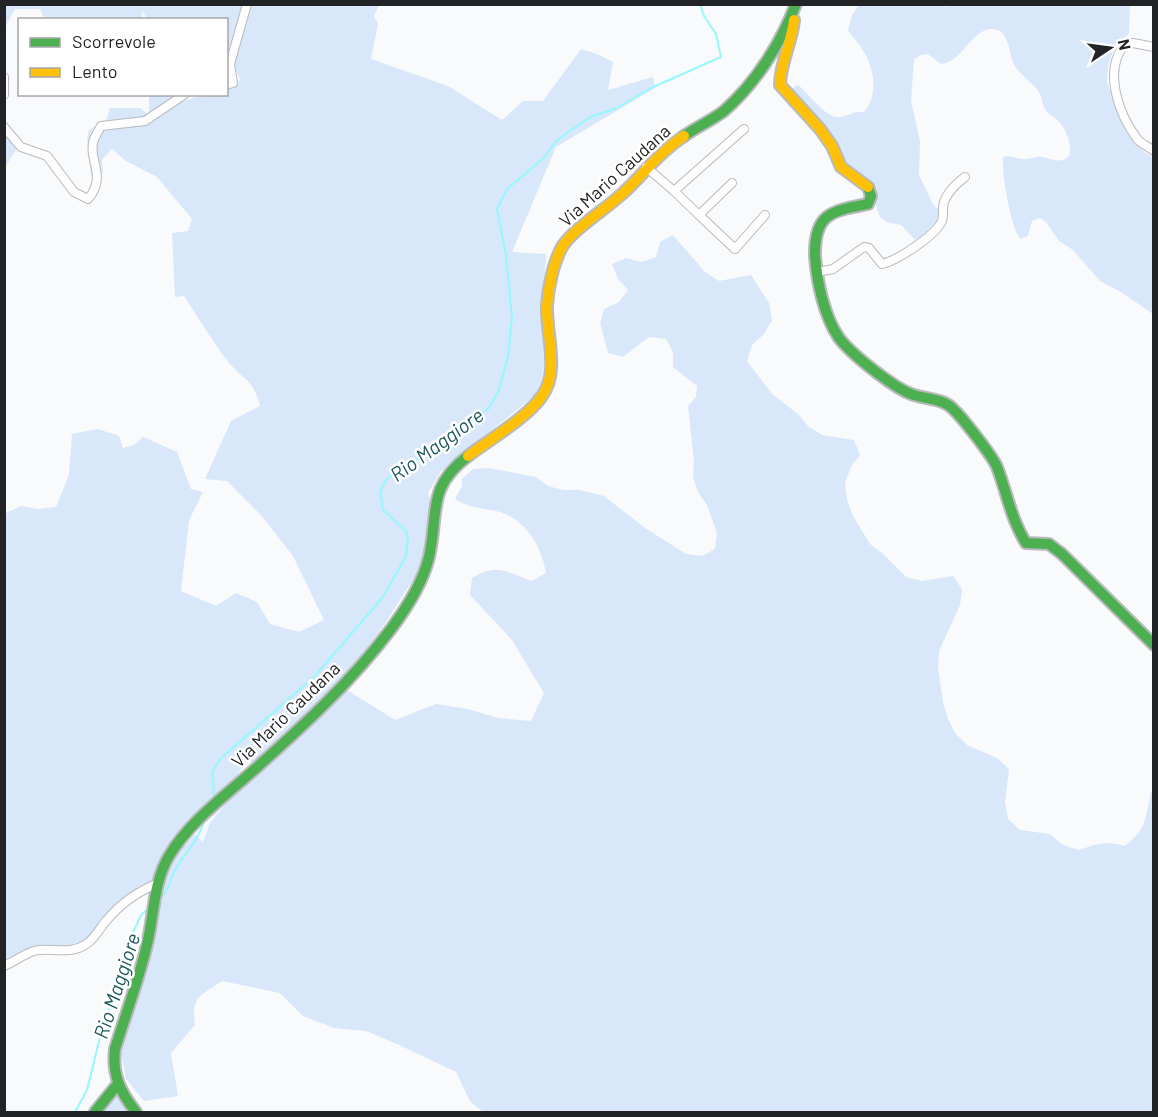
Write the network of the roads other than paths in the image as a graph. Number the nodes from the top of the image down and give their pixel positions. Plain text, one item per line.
1 (247, 4) edge
2 (795, 7) edge
3 (1154, 47) edge
4 (4, 77) edge
5 (228, 84) edge
6 (4, 95) edge
7 (182, 96) edge
8 (4, 127) edge
9 (744, 129) dead end
10 (1154, 151) edge
11 (646, 167) junction
12 (965, 177) dead end
13 (732, 183) dead end
14 (674, 191) junction
15 (699, 215) junction
16 (765, 215) dead end
17 (818, 272) junction
18 (1154, 645) edge
19 (159, 883) junction
20 (4, 966) edge
21 (117, 1085) junction
22 (95, 1113) edge
23 (136, 1113) edge

1 - 5 street
2 - 11 main road, Via Mario Caudana
2 - 17 main road
3 - 10 street
4 - 6 street
7 - 8 street
9 - 14 street
11 - 14 street
11 - 19 main road, Via Mario Caudana
12 - 17 street
13 - 15 street
14 - 15 street
15 - 16 street
17 - 18 main road
19 - 20 street
19 - 21 main road, Via Mario Caudana
21 - 22 main road
21 - 23 main road, Via Mario Caudana

